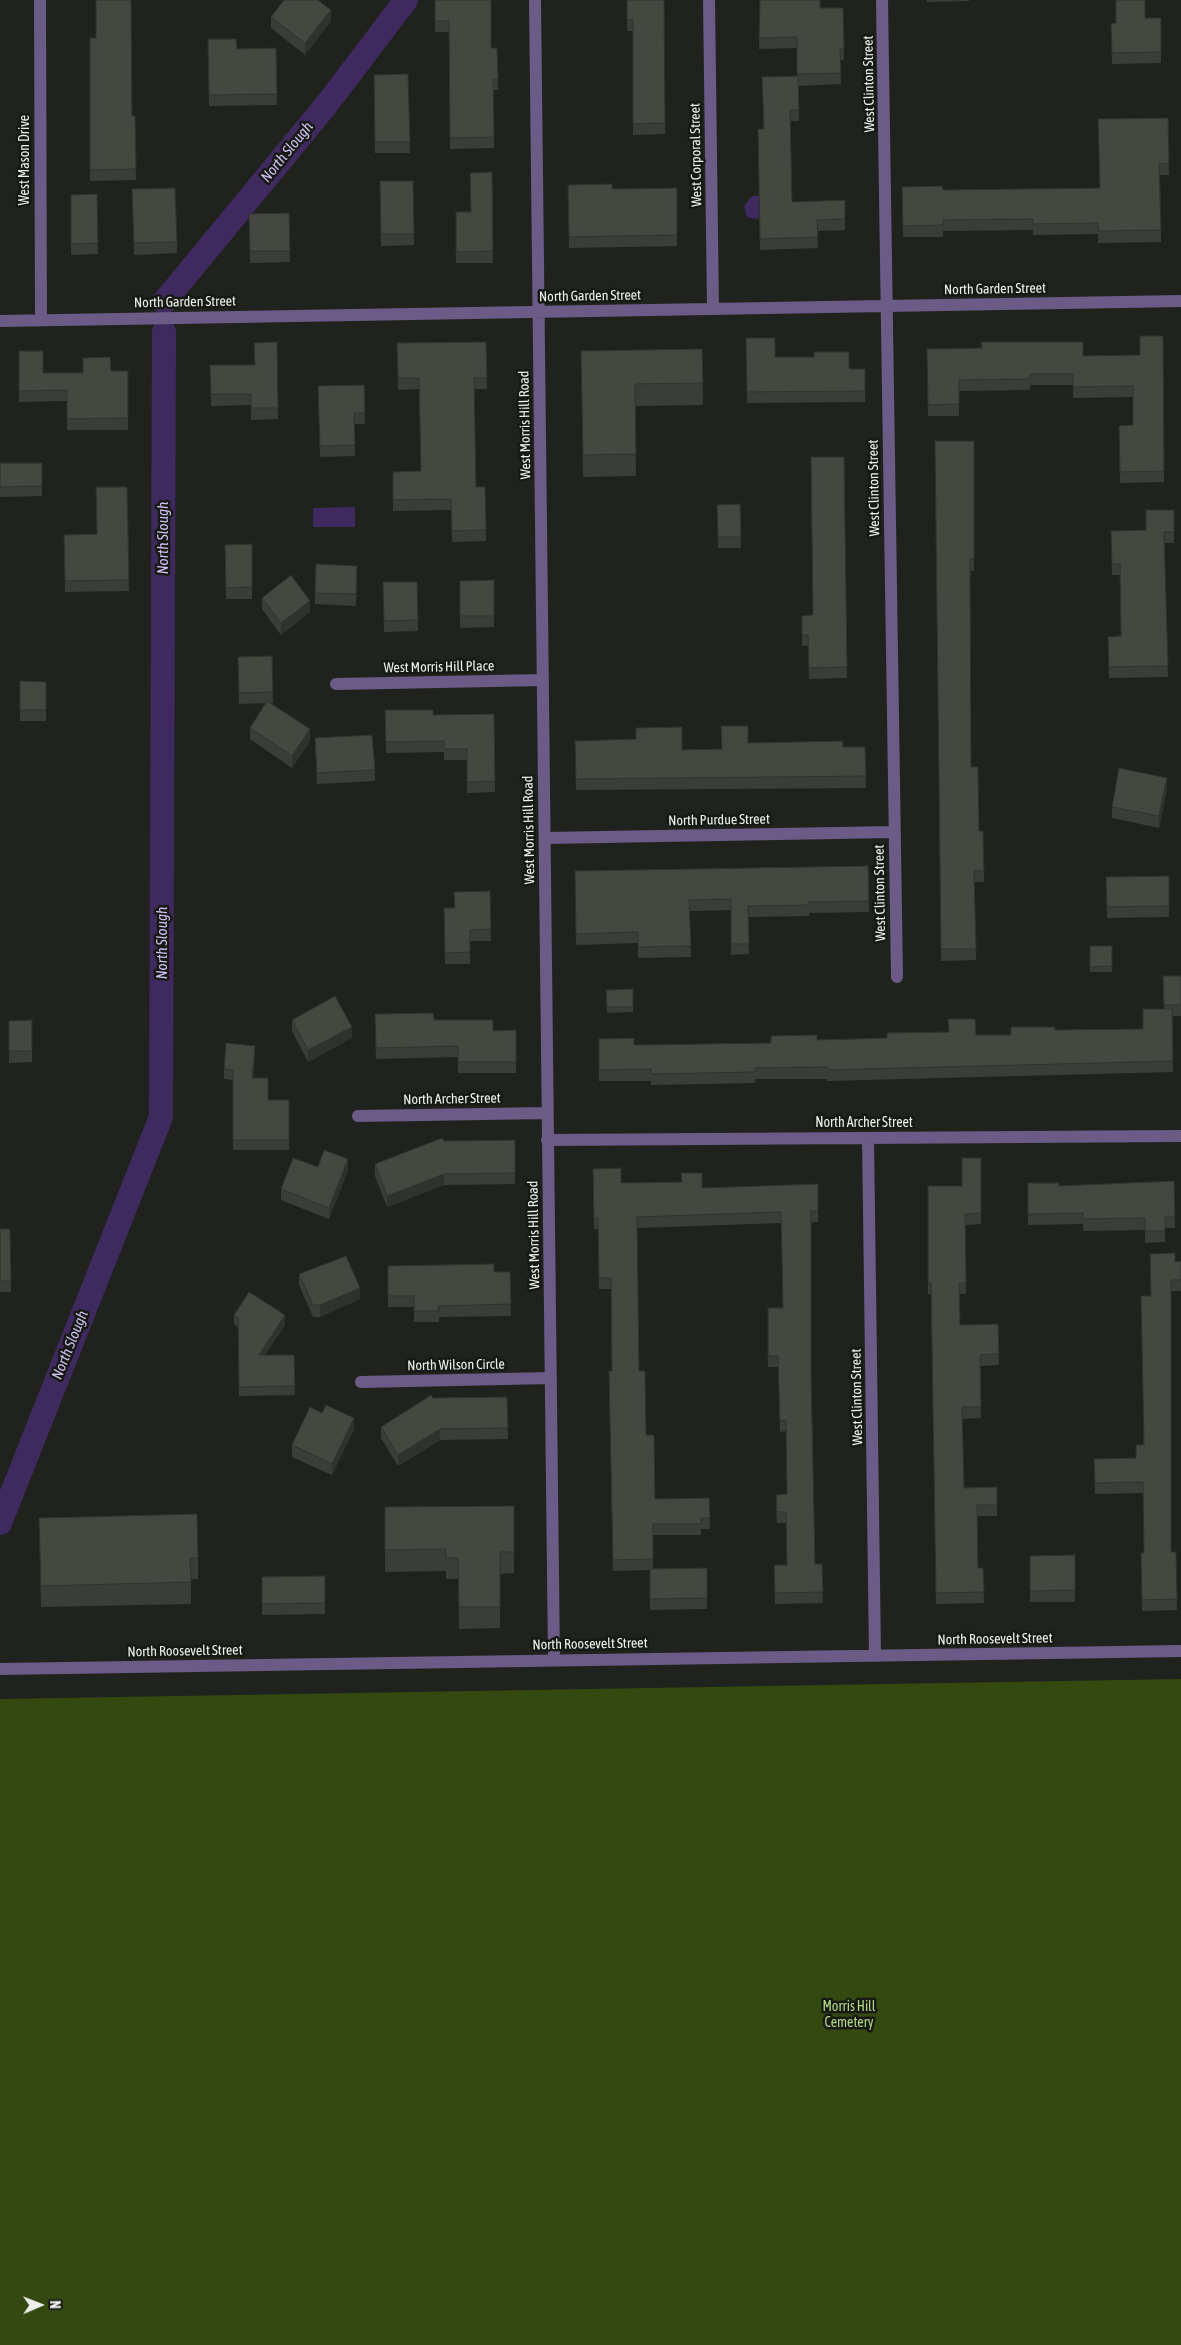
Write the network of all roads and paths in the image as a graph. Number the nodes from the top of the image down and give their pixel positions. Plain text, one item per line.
1 (40, 0) edge
2 (535, 0) edge
3 (709, 0) edge
4 (882, 0) edge
5 (1181, 301) edge
6 (887, 306) junction
7 (713, 309) junction
8 (538, 312) junction
9 (41, 320) junction
10 (0, 321) edge
11 (542, 680) junction
12 (336, 684) dead end
13 (894, 832) junction
14 (544, 838) junction
15 (897, 976) dead end
16 (548, 1113) junction
17 (358, 1116) dead end
18 (1181, 1136) edge
19 (868, 1138) junction
20 (547, 1140) junction
21 (551, 1378) junction
22 (362, 1382) dead end
23 (1181, 1651) edge
24 (875, 1656) junction
25 (554, 1659) junction
26 (0, 1669) edge

1 - 9 street, West Mason Drive
2 - 8 street, West Morris Hill Road
3 - 7 street, West Corporal Street
4 - 6 street, West Clinton Street
5 - 6 street, North Garden Street
6 - 7 street, North Garden Street
6 - 13 street, West Clinton Street
7 - 8 street, North Garden Street
8 - 9 street, North Garden Street
8 - 11 street, West Morris Hill Road
9 - 10 street, North Garden Street
11 - 12 street, West Morris Hill Place
11 - 14 street, West Morris Hill Road
13 - 14 street, North Purdue Street
13 - 15 street, West Clinton Street
14 - 16 street, West Morris Hill Road
16 - 17 street, North Archer Street
16 - 20 street, West Morris Hill Road
18 - 19 street, North Archer Street
19 - 20 street, North Archer Street
19 - 24 street, West Clinton Street
20 - 21 street, West Morris Hill Road
21 - 22 street, North Wilson Circle
21 - 25 street, West Morris Hill Road
23 - 24 street, North Roosevelt Street
24 - 25 street, North Roosevelt Street
25 - 26 street, North Roosevelt Street

